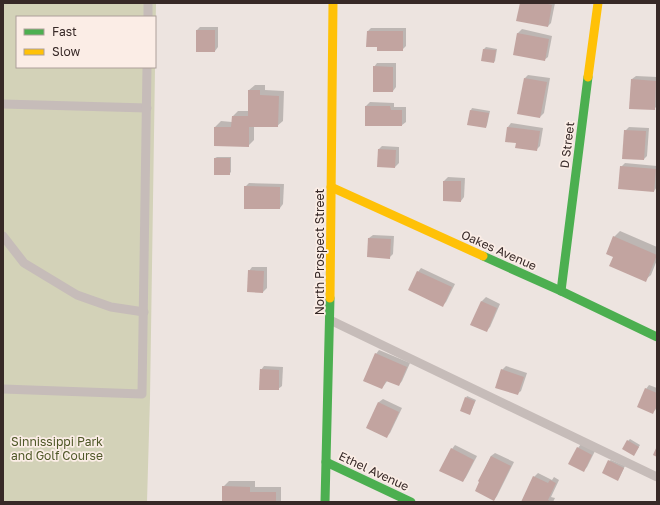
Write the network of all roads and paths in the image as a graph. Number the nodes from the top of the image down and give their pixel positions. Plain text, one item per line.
1 (148, 3) edge
2 (333, 3) edge
3 (598, 3) edge
4 (148, 16) edge
5 (147, 68) edge
6 (3, 104) edge
7 (146, 108) junction
8 (331, 187) junction
9 (3, 236) edge
10 (561, 291) junction
11 (144, 312) junction
12 (330, 320) junction
13 (657, 337) edge
14 (3, 389) edge
15 (326, 462) junction
16 (657, 476) edge
17 (325, 502) edge
18 (411, 502) edge

1 - 4 lane
2 - 8 street, North Prospect Street
3 - 10 street, D Street
5 - 7 lane
6 - 7 lane
7 - 11 lane
8 - 10 street, Oakes Avenue
8 - 12 street, North Prospect Street
9 - 11 lane
10 - 13 street, Oakes Avenue
11 - 14 lane
12 - 15 street, North Prospect Street
12 - 16 lane
15 - 17 street, North Prospect Street
15 - 18 street, Ethel Avenue

